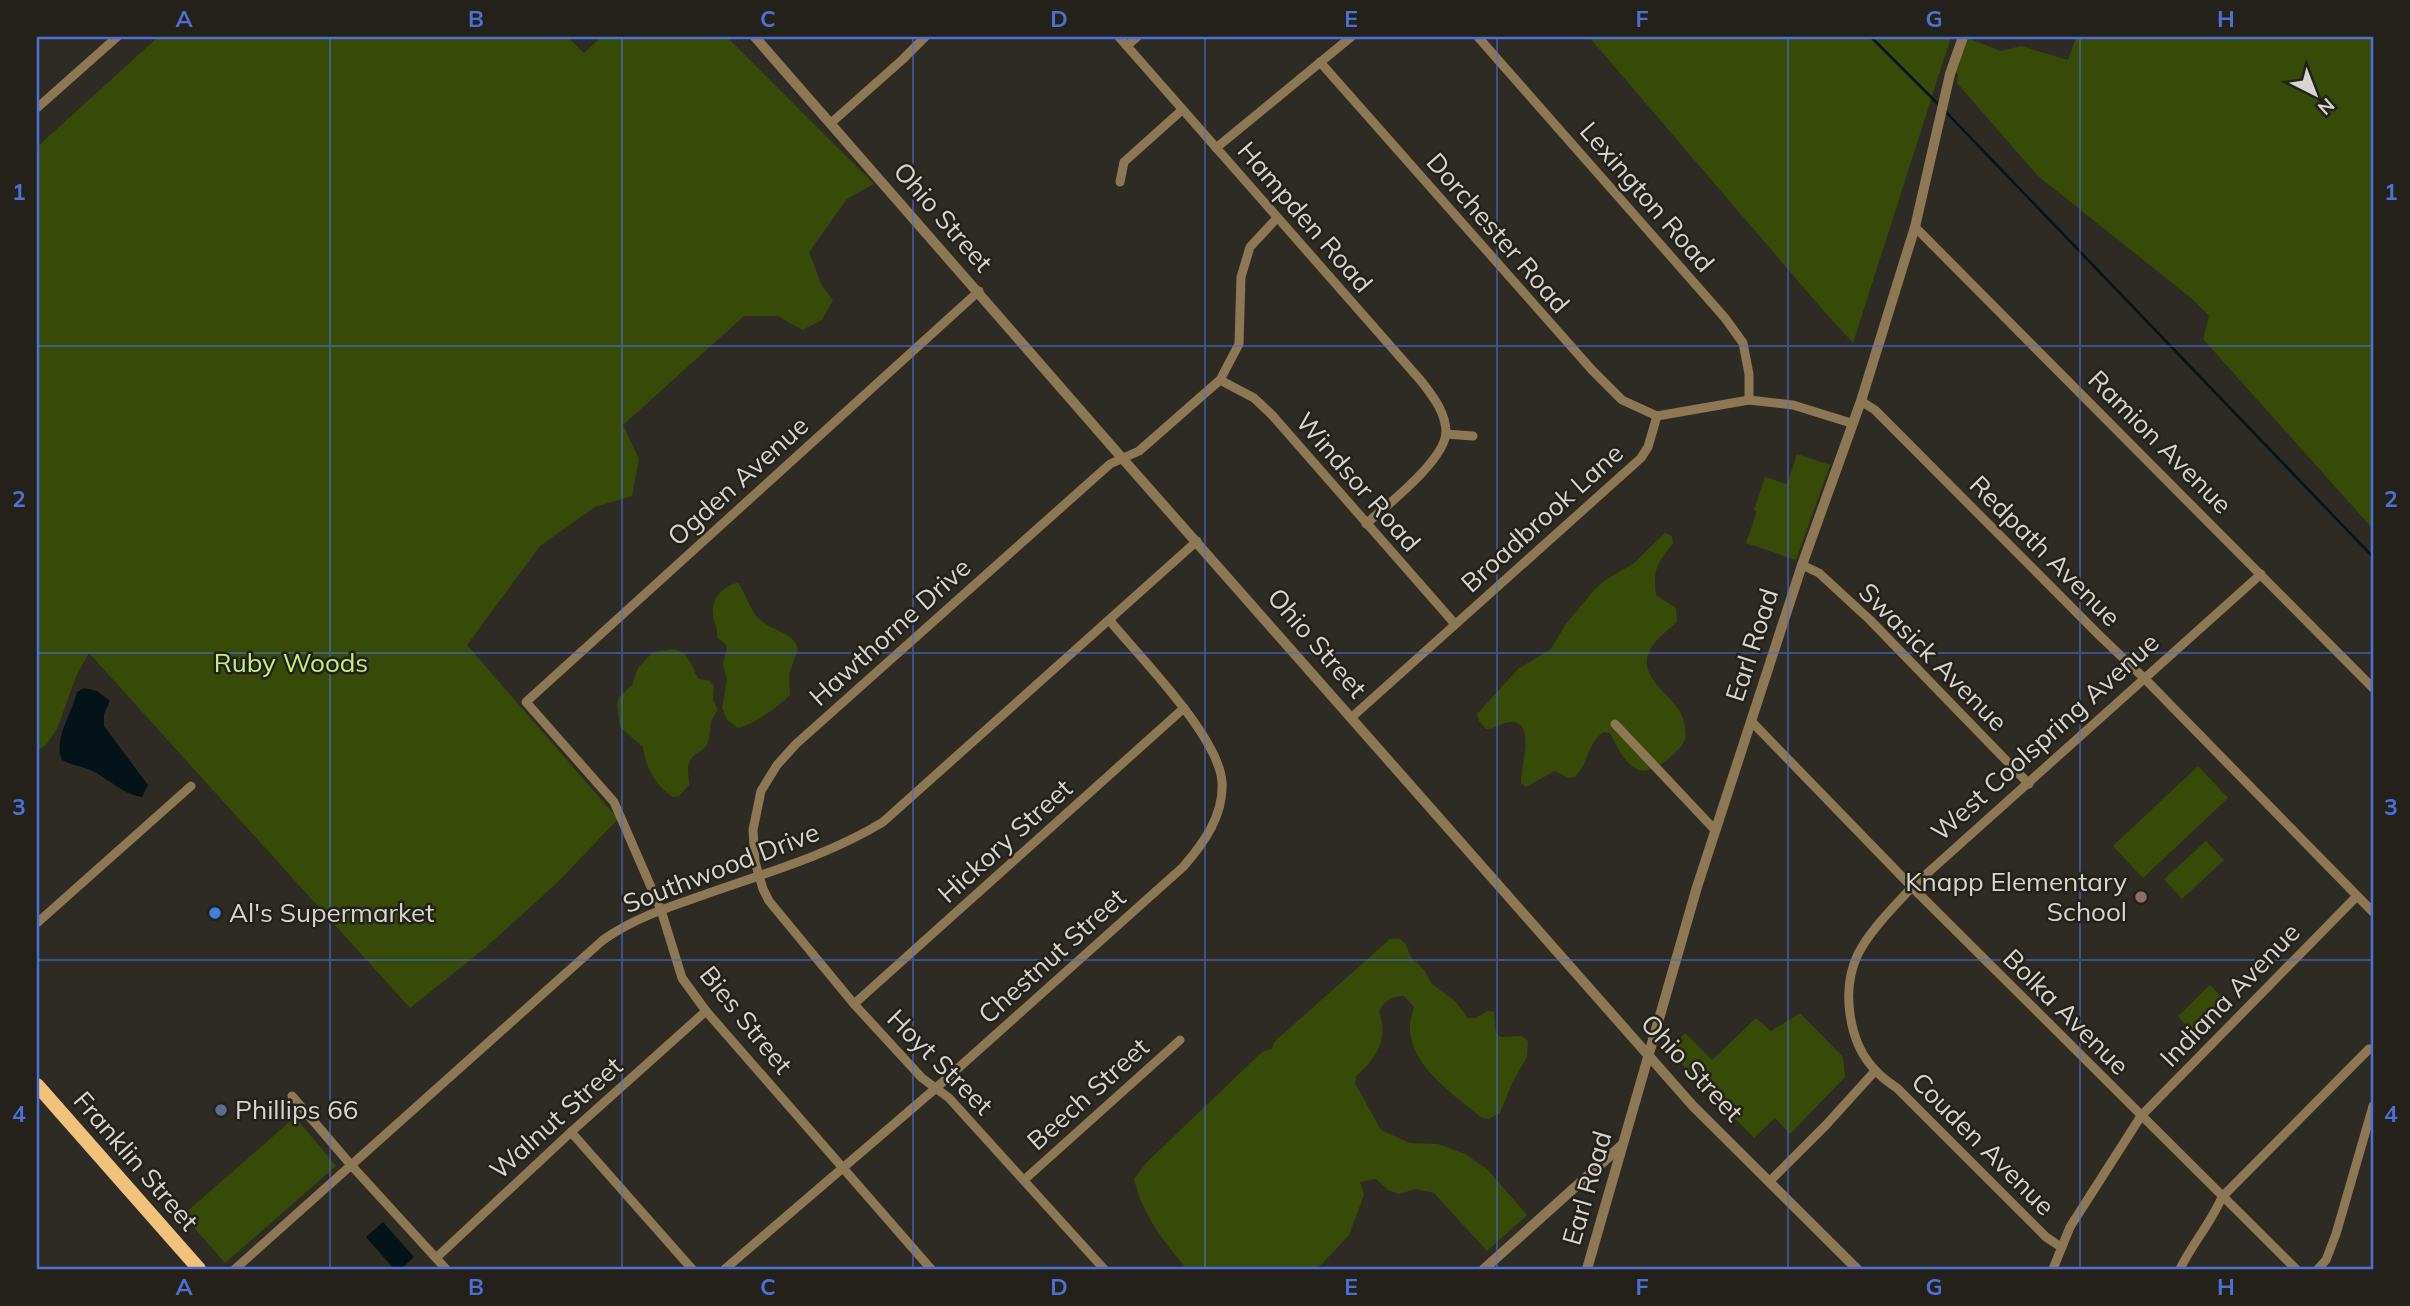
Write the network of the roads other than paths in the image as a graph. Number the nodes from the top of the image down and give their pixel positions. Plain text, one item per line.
1 (117, 37) edge
2 (755, 37) edge
3 (925, 37) edge
4 (1119, 37) edge
5 (1137, 37) edge
6 (1351, 37) edge
7 (1478, 37) edge
8 (1963, 37) edge
9 (1127, 46) junction
10 (1320, 62) junction
11 (37, 108) edge
12 (1182, 110) junction
13 (831, 123) junction
14 (1216, 148) junction
15 (1120, 182) dead end
16 (1277, 218) junction
17 (1915, 227) junction
18 (979, 291) junction
19 (1220, 380) junction
20 (1749, 400) junction
21 (1861, 401) junction
22 (1657, 416) junction
23 (1852, 423) junction
24 (1446, 433) junction
25 (1473, 436) dead end
26 (1122, 458) junction
27 (1366, 524) junction
28 (1197, 541) junction
29 (1802, 565) junction
30 (2261, 574) junction
31 (1110, 621) junction
32 (1455, 624) junction
33 (2145, 679) junction
34 (2373, 688) edge
35 (526, 702) joint
36 (1184, 708) junction
37 (1352, 717) junction
38 (1751, 721) junction
39 (1615, 724) dead end
40 (2029, 784) junction
41 (191, 786) dead end
42 (1715, 830) junction
43 (758, 875) junction
44 (1912, 887) junction
45 (2357, 896) junction
46 (661, 910) junction
47 (2373, 912) edge
48 (37, 923) edge
49 (854, 1004) junction
50 (706, 1012) junction
51 (1180, 1040) dead end
52 (2373, 1049) edge
53 (1648, 1055) junction
54 (1875, 1071) junction
55 (37, 1085) edge
56 (936, 1088) junction
57 (292, 1096) dead end
58 (2373, 1106) edge
59 (2141, 1116) junction
60 (571, 1132) junction
61 (1623, 1144) junction
62 (351, 1165) junction
63 (843, 1167) junction
64 (1024, 1180) junction
65 (1769, 1182) junction
66 (2222, 1197) junction
67 (2061, 1247) junction
68 (436, 1258) junction
69 (198, 1269) edge
70 (235, 1269) edge
71 (446, 1269) edge
72 (692, 1269) edge
73 (725, 1269) edge
74 (931, 1269) edge
75 (1104, 1269) edge
76 (1483, 1269) edge
77 (1587, 1269) edge
78 (1857, 1269) edge
79 (2053, 1269) edge
80 (2180, 1269) edge
81 (2296, 1269) edge
82 (2318, 1269) edge

1 - 11 street
2 - 13 street, Ohio Street
3 - 13 street
4 - 9 street, Hampden Road
5 - 9 street
6 - 10 street
7 - 20 street, Lexington Road
8 - 17 street, Earl Road
9 - 12 street, Hampden Road
10 - 14 street
10 - 22 street, Dorchester Road
12 - 14 street, Hampden Road
12 - 15 street
13 - 18 street, Ohio Street
14 - 16 street, Hampden Road
16 - 19 street
16 - 24 street, Hampden Road
17 - 21 street, Earl Road
17 - 30 street, Ramion Avenue
18 - 26 street, Ohio Street
18 - 35 street, Ogden Avenue
19 - 26 street, Hawthorne Drive
19 - 27 street, Windsor Road
20 - 22 street
20 - 23 street
21 - 23 street, Earl Road
21 - 33 street, Redpath Avenue
22 - 32 street, Broadbrook Lane
23 - 29 street, Earl Road
24 - 25 street
24 - 27 street
26 - 28 street, Ohio Street
26 - 43 street, Hawthorne Drive
27 - 32 street, Windsor Road
28 - 31 street, Southwood Drive
28 - 37 street, Ohio Street
29 - 38 street, Earl Road
29 - 40 street, Swasick Avenue
30 - 33 street, West Coolspring Avenue
30 - 34 street, Ramion Avenue
31 - 36 street, Chestnut Street
31 - 43 street, Southwood Drive
32 - 37 street, Broadbrook Lane
33 - 40 street, West Coolspring Avenue
33 - 45 street, Redpath Avenue
35 - 46 street, Bies Street
36 - 49 street, Hickory Street
36 - 56 street, Chestnut Street
37 - 53 street, Ohio Street
38 - 42 street, Earl Road
38 - 44 street, Bolka Avenue
39 - 42 street
40 - 44 street, West Coolspring Avenue
41 - 48 street
42 - 53 street, Earl Road
43 - 46 street, Southwood Drive
43 - 49 street, Hoyt Street
44 - 54 street, West Coolspring Avenue
44 - 59 street, Bolka Avenue
45 - 47 street, Redpath Avenue
45 - 59 street, Indiana Avenue
46 - 50 street, Bies Street
46 - 62 street, Southwood Drive
49 - 56 street, Hoyt Street
50 - 60 street, Walnut Street
50 - 63 street, Bies Street
51 - 64 street, Beech Street
52 - 66 street
53 - 61 street, Earl Road
53 - 65 street, Ohio Street
54 - 65 street
54 - 67 street, Couden Avenue
55 - 69 main road, Franklin Street
56 - 63 street, Chestnut Street
56 - 64 street, Hoyt Street
57 - 62 street
58 - 82 street
59 - 66 street, Bolka Avenue
59 - 67 street, Indiana Avenue
60 - 68 street, Walnut Street
60 - 72 street
61 - 76 street
61 - 77 street, Earl Road
62 - 68 street
62 - 70 street, Southwood Drive
63 - 73 street, Chestnut Street
63 - 74 street, Bies Street
64 - 75 street, Hoyt Street
65 - 78 street, Ohio Street
66 - 80 street
66 - 81 street, Bolka Avenue
67 - 79 street, Indiana Avenue
68 - 71 street

